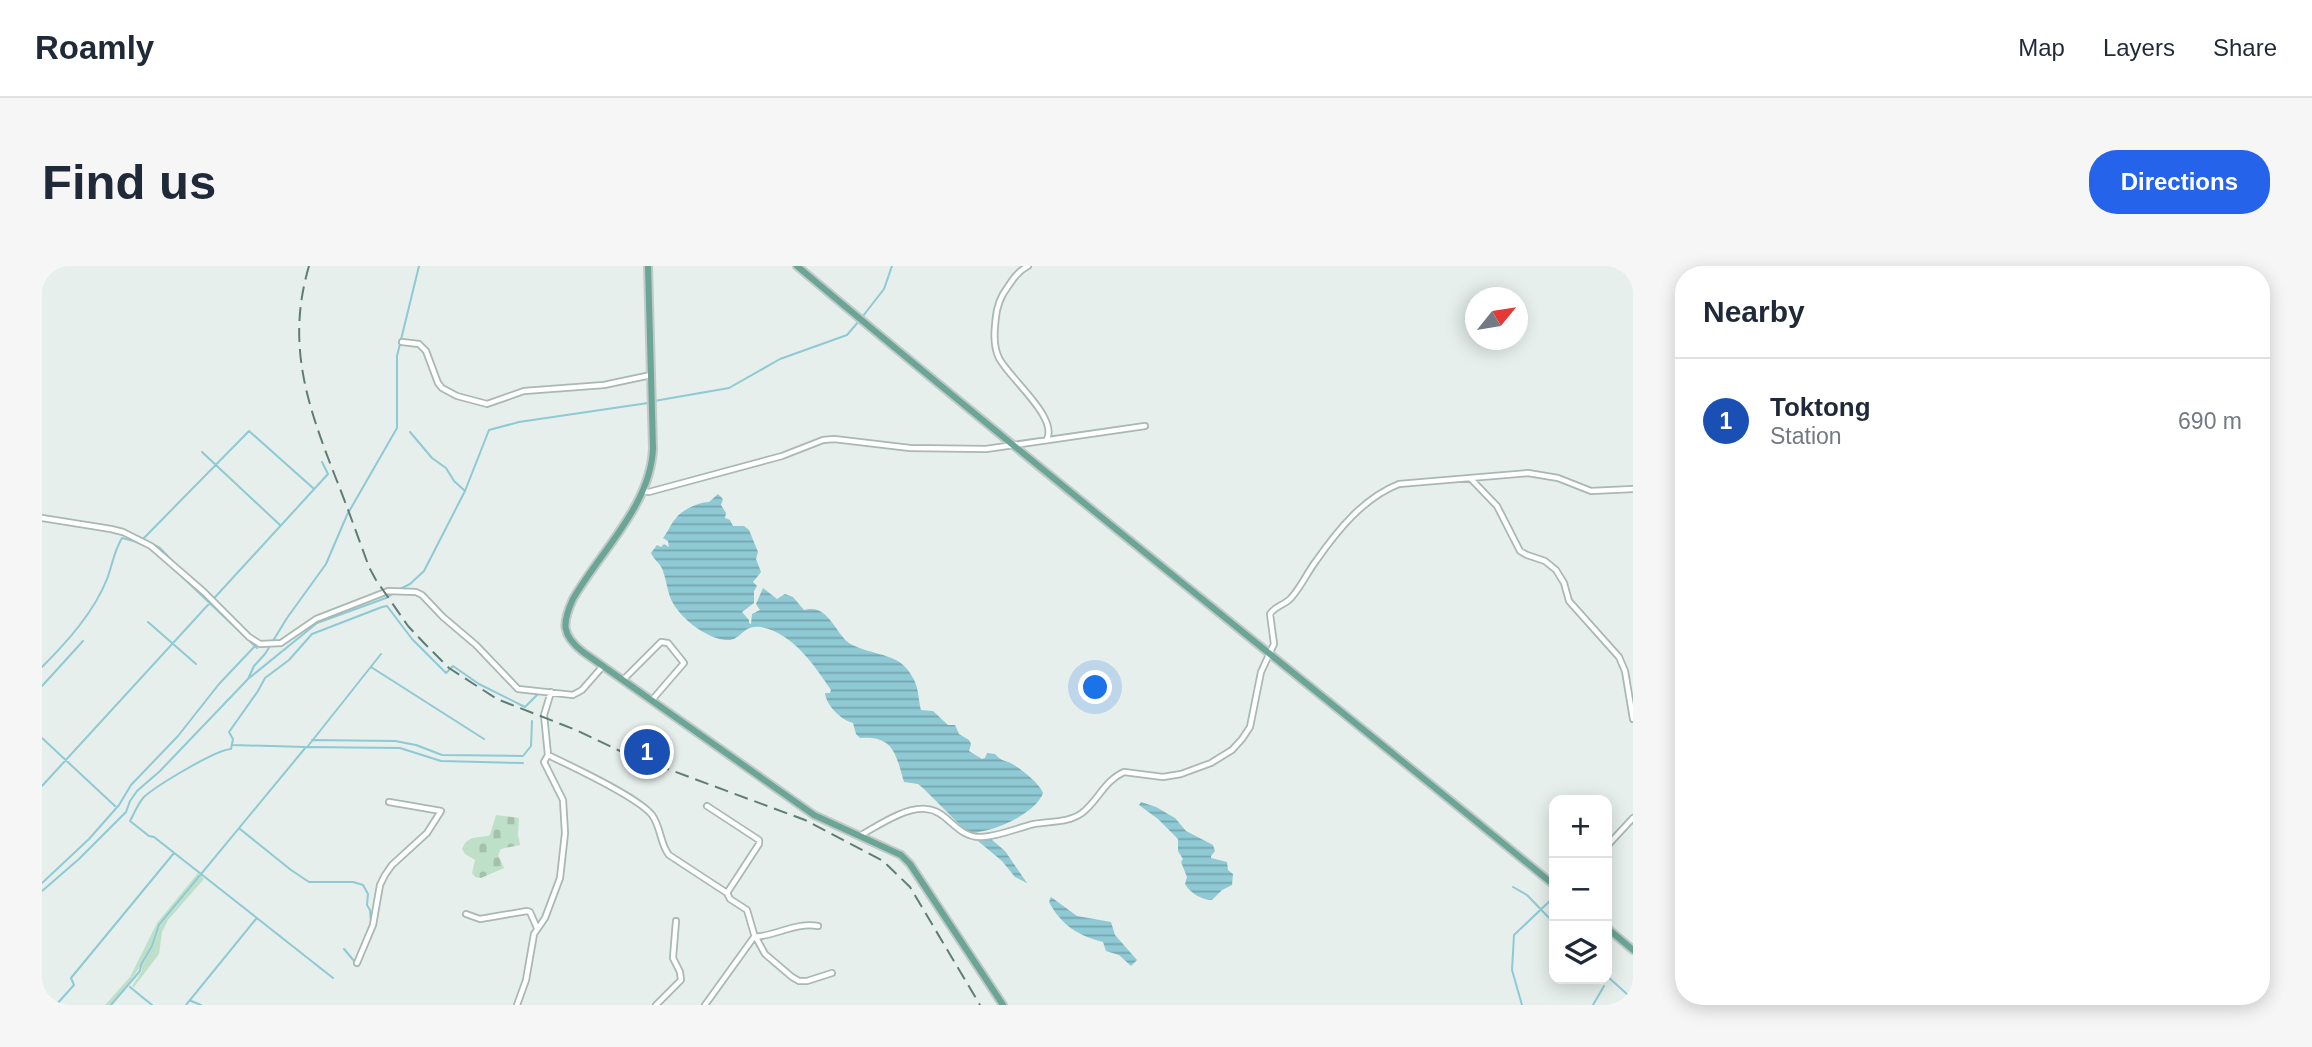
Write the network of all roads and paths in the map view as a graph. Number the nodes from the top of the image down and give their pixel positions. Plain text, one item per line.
1 (648, 266) edge
2 (797, 266) edge
3 (1028, 266) edge
4 (402, 342) dead end
5 (651, 375) junction
6 (1145, 426) dead end
7 (1047, 439) junction
8 (1013, 446) junction
9 (1470, 478) junction
10 (1633, 489) edge
11 (644, 491) junction
12 (42, 518) edge
13 (1271, 653) junction
14 (604, 666) junction
15 (624, 680) junction
16 (551, 692) junction
17 (652, 700) junction
18 (1633, 719) edge
19 (548, 755) junction
20 (389, 802) dead end
21 (707, 806) dead end
22 (1633, 818) edge
23 (861, 835) junction
24 (1612, 841) edge
25 (1549, 881) edge
26 (727, 893) junction
27 (466, 914) dead end
28 (676, 921) dead end
29 (818, 926) dead end
30 (537, 929) junction
31 (1612, 932) edge
32 (755, 937) junction
33 (1633, 950) edge
34 (357, 963) dead end
35 (832, 973) dead end
36 (517, 1005) edge
37 (656, 1005) edge
38 (705, 1005) edge
39 (1003, 1005) edge

1 - 5 main road
2 - 8 main road
3 - 7 street
4 - 5 street
5 - 11 main road
6 - 7 street
7 - 8 street
8 - 11 street
8 - 13 main road
9 - 10 street
9 - 13 street
9 - 18 street
11 - 14 main road
12 - 16 street
13 - 23 street
13 - 25 main road
14 - 15 main road
14 - 16 street
15 - 17 main road
15 - 17 street
16 - 19 street
17 - 23 main road
19 - 26 street
19 - 30 street
20 - 34 street
21 - 26 street
22 - 24 street
23 - 39 main road
26 - 32 street
27 - 30 street
28 - 37 street
29 - 32 street
30 - 36 street
31 - 33 main road
32 - 35 street
32 - 38 street

